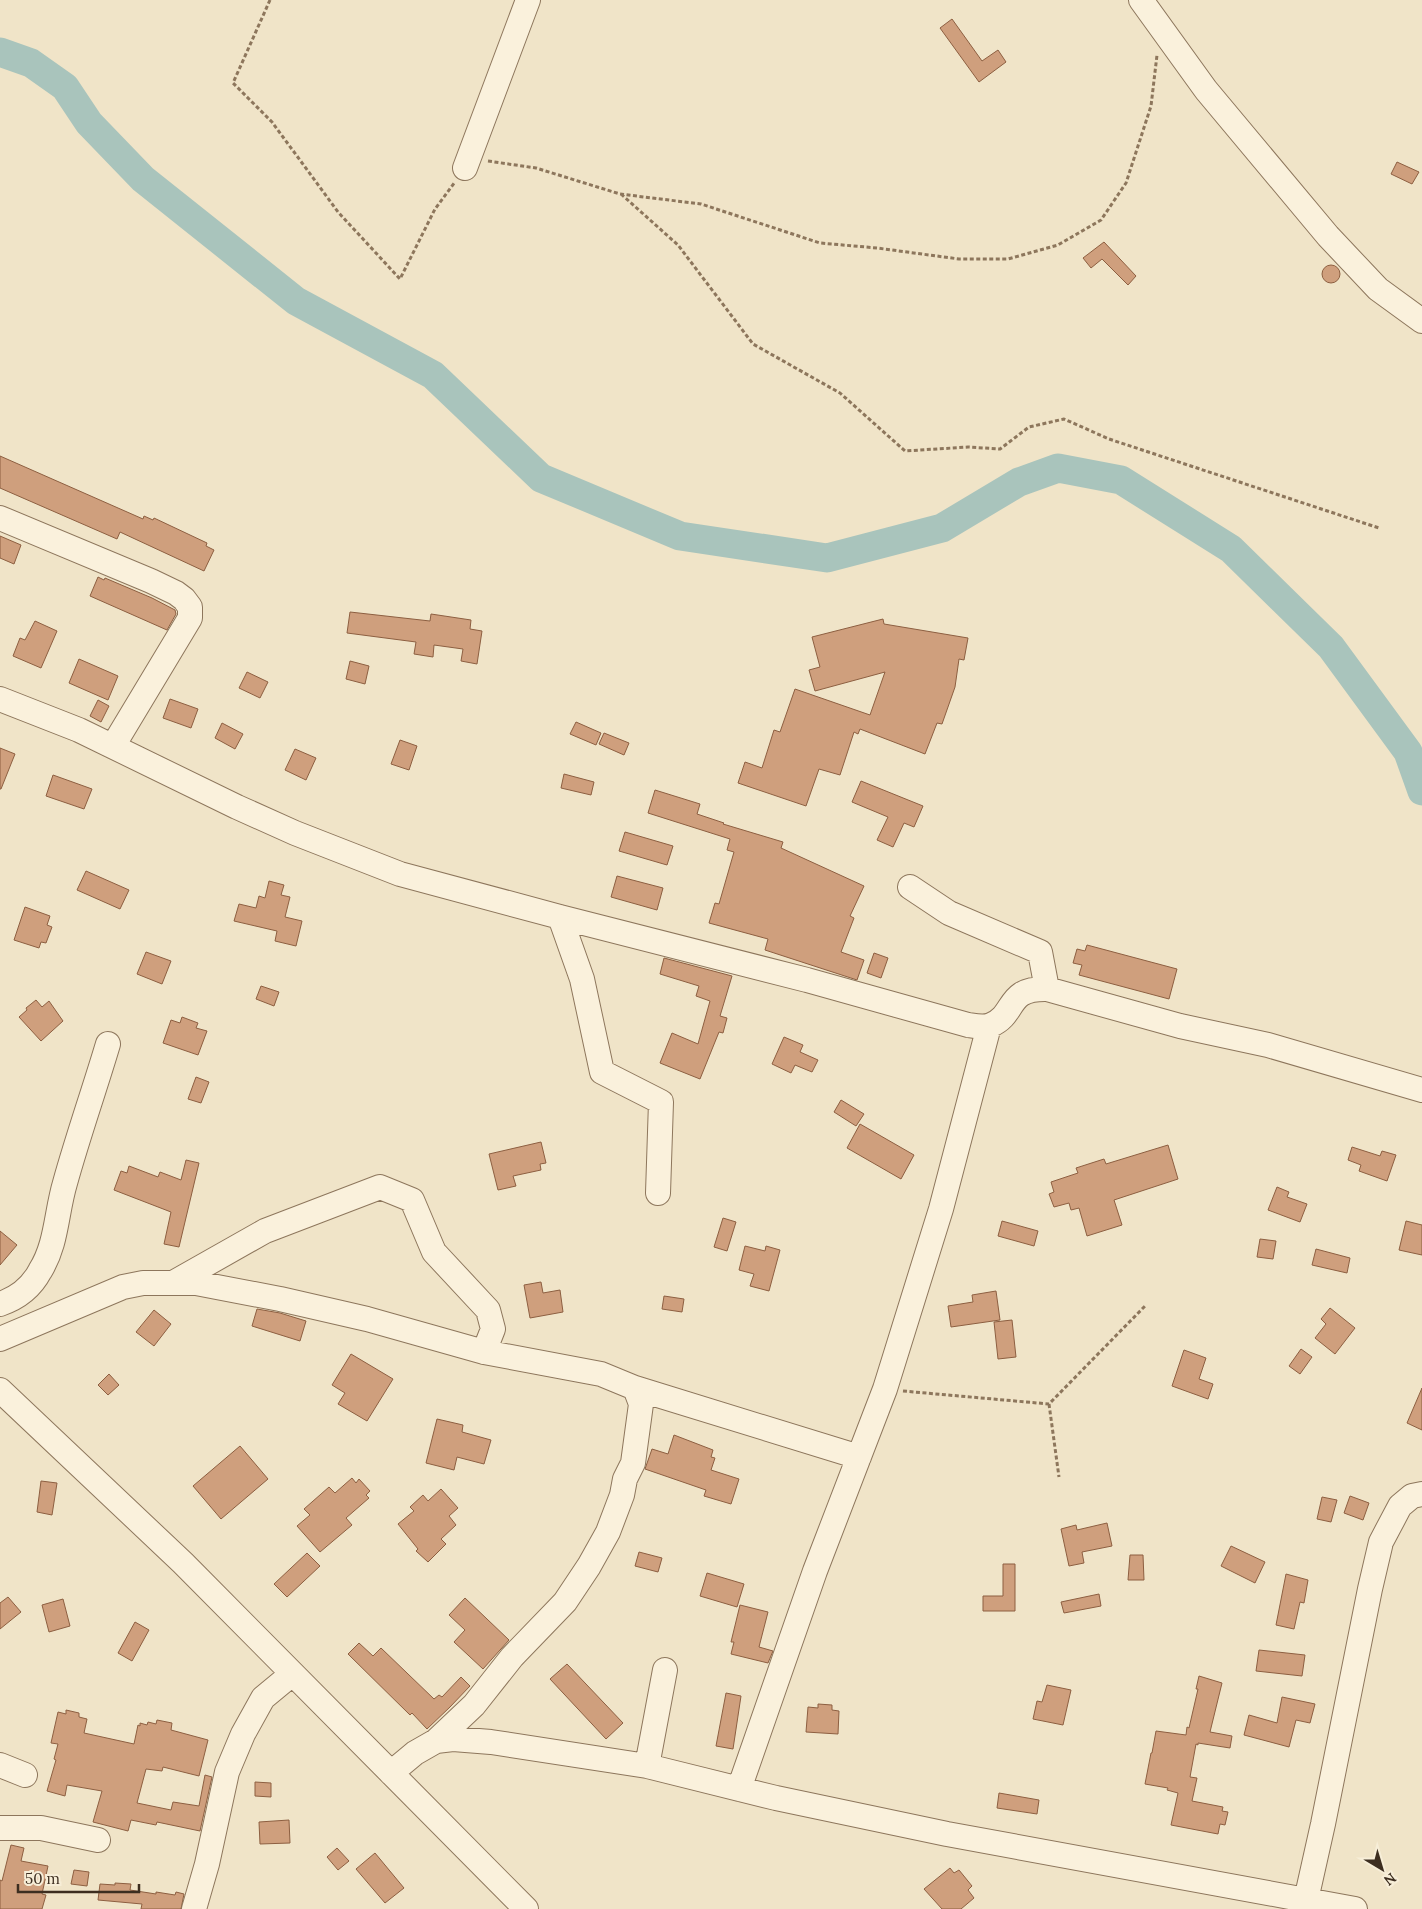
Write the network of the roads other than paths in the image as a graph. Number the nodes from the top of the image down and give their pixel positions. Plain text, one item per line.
1 (528, 0) edge
2 (1141, 0) edge
3 (465, 168) road end
4 (1422, 321) edge
5 (0, 518) edge
6 (0, 699) edge
7 (113, 746) junction
8 (910, 887) dead end
9 (560, 917) junction
10 (1047, 989) junction
11 (990, 1026) junction
12 (108, 1044) dead end
13 (1422, 1090) edge
14 (658, 1193) dead end
15 (171, 1284) junction
16 (0, 1304) edge
17 (0, 1339) edge
18 (484, 1352) junction
19 (635, 1388) junction
20 (0, 1390) edge
21 (859, 1457) junction
22 (1422, 1494) edge
23 (665, 1670) dead end
24 (292, 1674) junction
25 (436, 1742) junction
26 (0, 1765) edge
27 (647, 1766) junction
28 (391, 1773) junction
29 (25, 1775) dead end
30 (739, 1789) junction
31 (0, 1828) edge
32 (98, 1840) dead end
33 (1306, 1900) junction
34 (194, 1909) edge
35 (526, 1909) edge
36 (1355, 1909) edge

1 - 3 street
2 - 4 street
5 - 7 street
6 - 7 street
7 - 9 street
8 - 10 street
9 - 11 street
9 - 14 street
10 - 11 street
10 - 13 street
11 - 21 street
12 - 16 street
15 - 17 street
15 - 18 street
15 - 18 street
18 - 19 street
19 - 21 street
19 - 25 street
20 - 24 street
21 - 30 street
22 - 33 street
23 - 27 street
24 - 28 street
24 - 34 street
25 - 27 street
25 - 28 street
26 - 29 street
27 - 30 street
28 - 35 street
30 - 33 street
31 - 32 street
33 - 36 street

